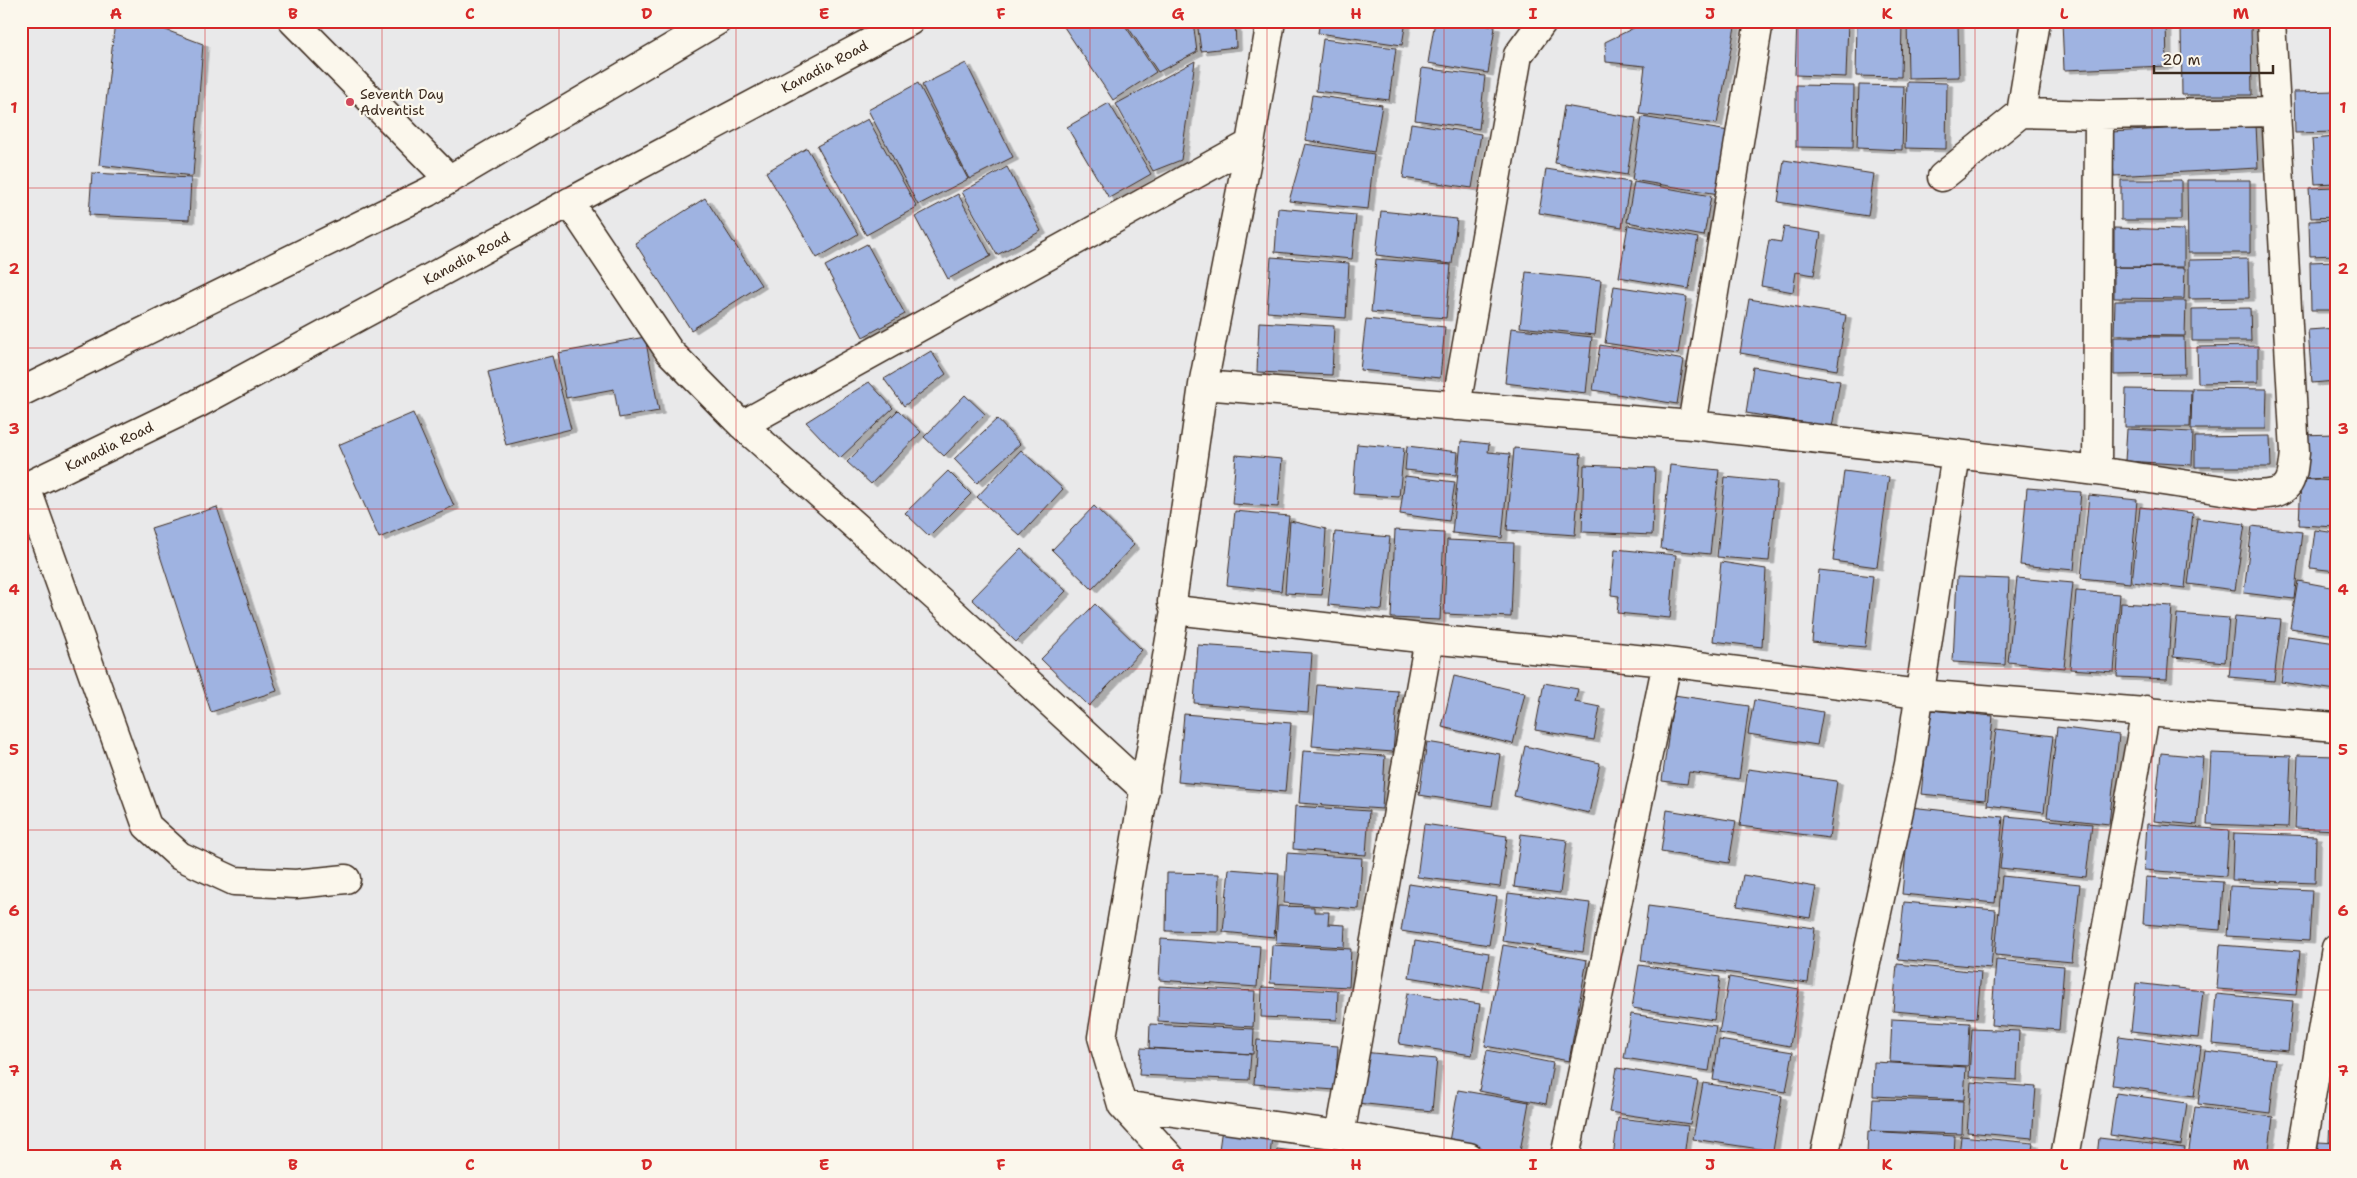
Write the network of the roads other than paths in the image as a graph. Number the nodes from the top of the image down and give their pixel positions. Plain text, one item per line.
1 (293, 21) edge
2 (717, 21) edge
3 (910, 21) edge
4 (1271, 21) edge
5 (1543, 21) edge
6 (1760, 21) edge
7 (2036, 21) edge
8 (2271, 21) edge
9 (2276, 112) junction
10 (2020, 113) junction
11 (2099, 115) junction
12 (1250, 144) junction
13 (1942, 177) dead end
14 (449, 179) junction
15 (569, 202) junction
16 (1203, 385) junction
17 (21, 392) edge
18 (1456, 406) junction
19 (742, 425) junction
20 (1692, 425) junction
21 (1956, 454) junction
22 (2097, 471) junction
23 (24, 488) edge
24 (1175, 610) junction
25 (1429, 639) junction
26 (1667, 662) junction
27 (1919, 694) junction
28 (2146, 710) junction
29 (2336, 727) edge
30 (1145, 790) junction
31 (346, 879) dead end
32 (2336, 948) edge
33 (1122, 1105) junction
34 (1340, 1135) junction
35 (1170, 1157) edge
36 (1469, 1157) edge
37 (1565, 1157) edge
38 (1824, 1157) edge
39 (2065, 1157) edge
40 (2301, 1157) edge

1 - 14 street
2 - 14 street
3 - 15 street, Kanadia Road
4 - 12 street
5 - 18 street
6 - 20 street
7 - 10 street
8 - 9 street
9 - 11 street
9 - 22 street
10 - 11 street
10 - 13 street
11 - 22 street
12 - 16 street
12 - 19 street
14 - 17 street
15 - 19 street
15 - 23 street, Kanadia Road
16 - 18 street
16 - 24 street
18 - 20 street
19 - 30 street
20 - 21 street
21 - 22 street
21 - 27 street
23 - 31 street
24 - 25 street
24 - 30 street
25 - 26 street
25 - 34 street
26 - 27 street
26 - 37 street
27 - 28 street
27 - 38 street
28 - 29 street
28 - 39 street
30 - 33 street
32 - 40 street
33 - 34 street
33 - 35 street
34 - 36 street

